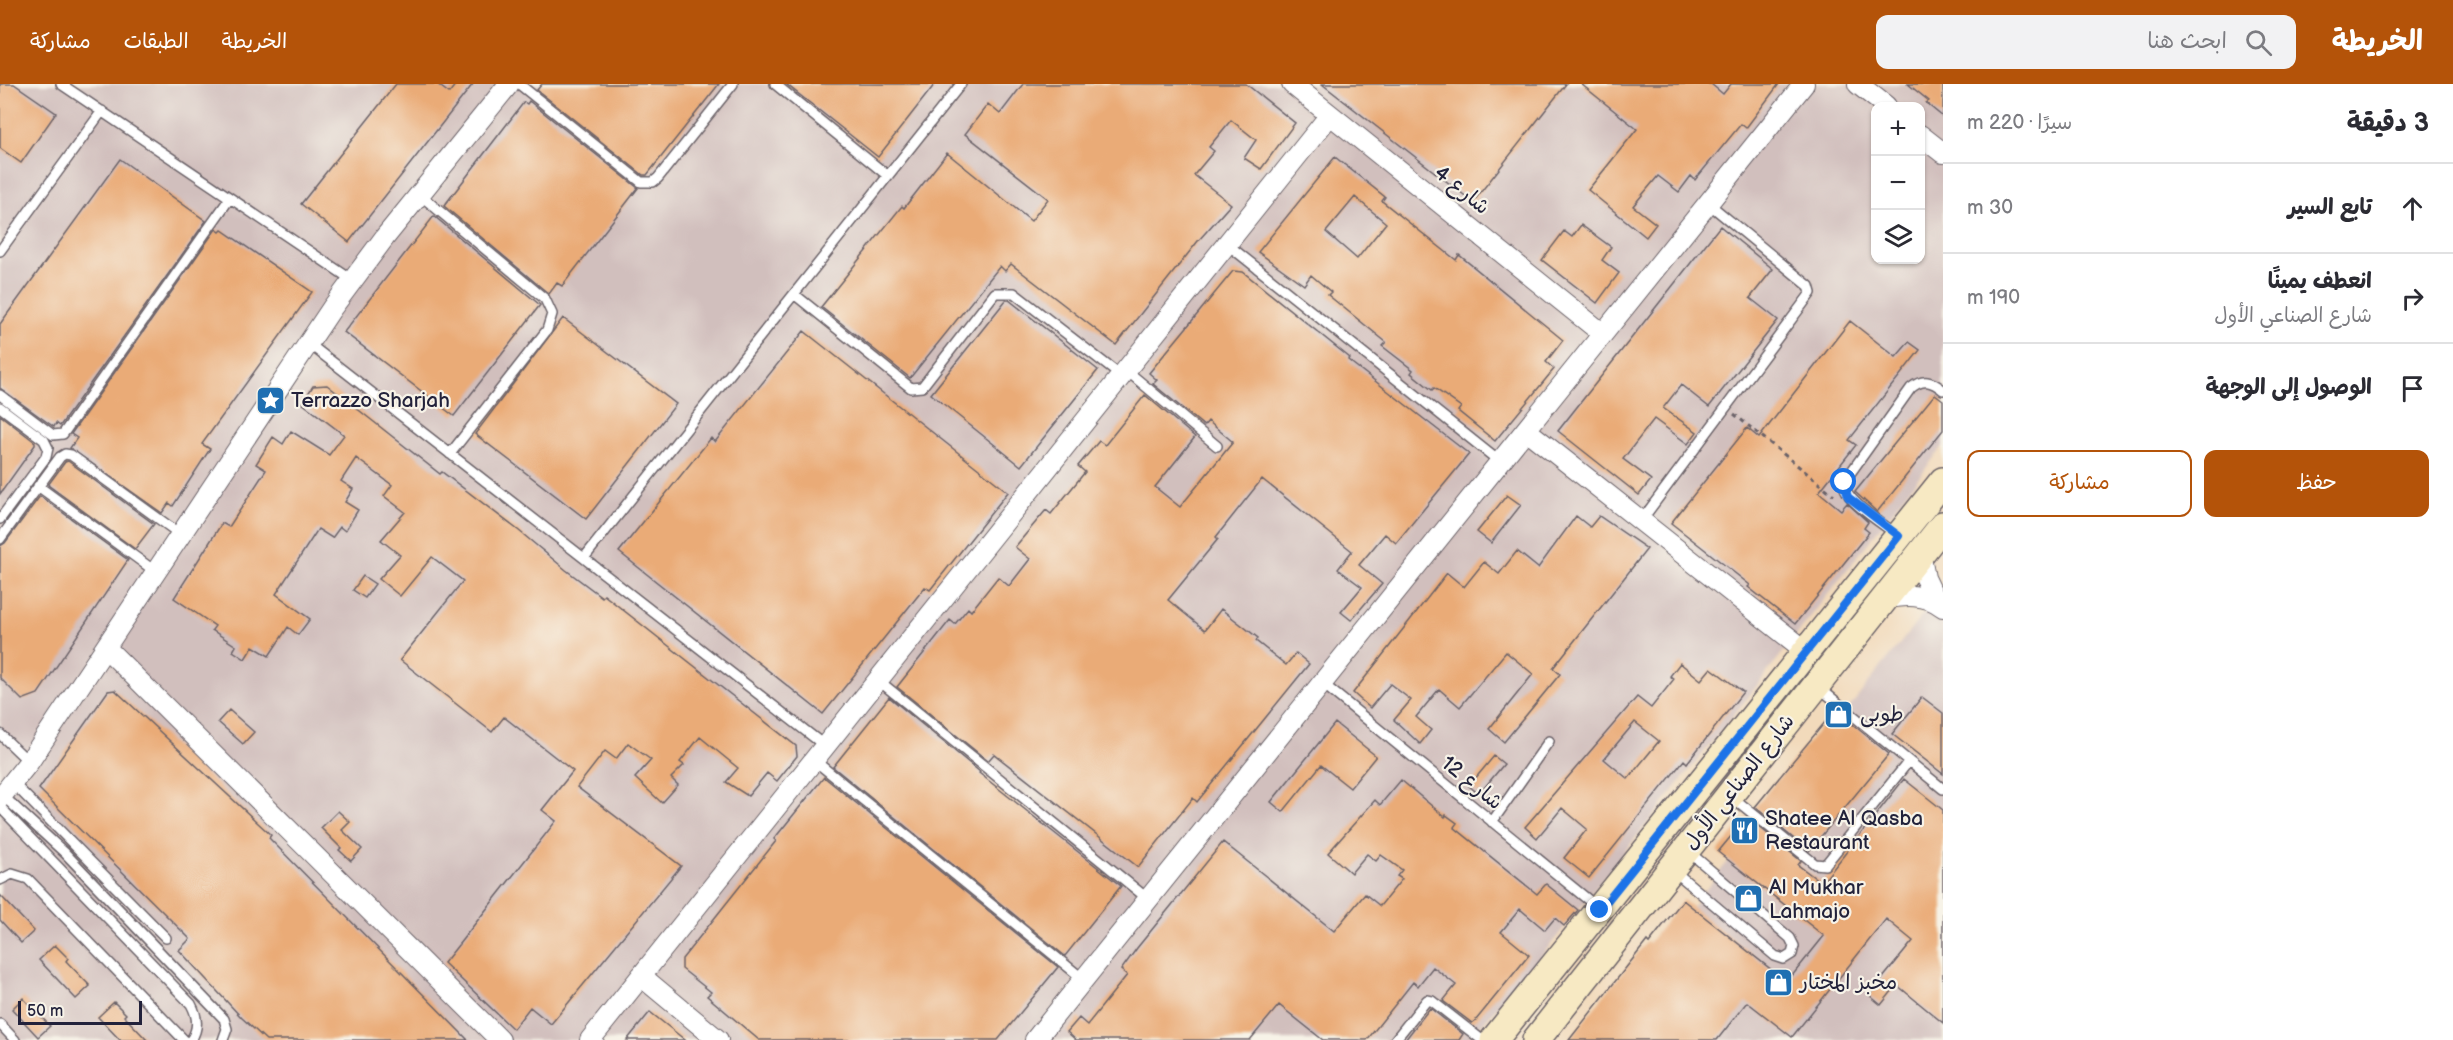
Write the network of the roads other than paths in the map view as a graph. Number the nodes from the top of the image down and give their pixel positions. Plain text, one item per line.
1 (61, 84) edge
2 (509, 84) edge
3 (519, 84) edge
4 (733, 84) edge
5 (775, 84) edge
6 (961, 84) edge
7 (1292, 84) edge
8 (1804, 84) edge
9 (1858, 84) edge
10 (1881, 102) edge
11 (102, 111) junction
12 (1330, 115) junction
13 (1925, 139) edge
14 (1943, 153) edge
15 (888, 176) junction
16 (419, 194) junction
17 (230, 198) junction
18 (1708, 204) junction
19 (1227, 244) junction
20 (0, 251) edge
21 (352, 280) junction
22 (794, 294) junction
23 (1603, 334) junction
24 (308, 343) junction
25 (1124, 373) junction
26 (1943, 390) edge
27 (0, 395) edge
28 (0, 407) edge
29 (1526, 430) junction
30 (1217, 446) dead end
31 (450, 454) junction
32 (1500, 462) junction
33 (1943, 481) edge
34 (39, 486) junction
35 (0, 519) edge
36 (1641, 521) junction
37 (1943, 525) edge
38 (181, 535) junction
39 (1899, 536) junction
40 (0, 539) edge
41 (1920, 553) junction
42 (584, 558) junction
43 (156, 572) junction
44 (1883, 599) junction
45 (1939, 604) edge
46 (106, 648) junction
47 (1807, 652) junction
48 (878, 680) junction
49 (1322, 683) junction
50 (1816, 685) junction
51 (0, 734) edge
52 (1549, 741) dead end
53 (820, 753) junction
54 (1909, 761) junction
55 (29, 762) junction
56 (1943, 789) edge
57 (1730, 794) junction
58 (4, 796) edge
59 (1492, 822) junction
60 (1678, 859) junction
61 (0, 880) edge
62 (1148, 899) junction
63 (1600, 910) junction
64 (166, 938) dead end
65 (641, 976) junction
66 (1083, 980) junction
67 (0, 1024) edge
68 (15, 1040) edge
69 (184, 1040) edge
70 (191, 1040) edge
71 (223, 1040) edge
72 (500, 1040) edge
73 (590, 1040) edge
74 (718, 1040) edge
75 (1035, 1040) edge
76 (1395, 1040) edge
77 (1482, 1040) edge
78 (1494, 1040) edge
79 (1536, 1040) edge

1 - 11 lane
2 - 16 street
3 - 4 lane
5 - 15 lane
6 - 15 lane
7 - 12 street, شارع 4
8 - 18 street
9 - 10 street
11 - 17 lane
11 - 20 lane
12 - 19 street
12 - 23 street, شارع 4
13 - 14 street
15 - 22 lane
16 - 21 street
16 - 31 lane
17 - 21 lane
17 - 27 lane
18 - 23 street
18 - 36 lane
19 - 25 street
19 - 32 lane
21 - 24 street
22 - 25 lane
22 - 42 lane
23 - 29 street
24 - 31 lane
24 - 38 street
25 - 30 lane
25 - 48 street
26 - 39 lane
28 - 35 lane
29 - 32 street
29 - 36 street
31 - 42 lane
32 - 49 street
33 - 39 main road, شارع الصناعي الأول
34 - 38 lane
34 - 40 lane
34 - 43 lane
36 - 47 street
37 - 41 main road, شارع الصناعي الأول
38 - 43 street
39 - 47 main road, شارع الصناعي الأول
41 - 44 main road, شارع الصناعي الأول
41 - 45 street
42 - 53 lane
43 - 46 street
44 - 45 street
44 - 50 main road, شارع الصناعي الأول
46 - 55 street
46 - 72 street
47 - 63 main road, شارع الصناعي الأول
48 - 53 street
48 - 62 lane
49 - 59 lane, شارع 12
49 - 62 street
50 - 54 lane
50 - 57 main road, شارع الصناعي الأول
51 - 55 lane
52 - 59 lane
53 - 65 street
53 - 66 lane
54 - 56 lane
54 - 57 lane
55 - 58 street
57 - 60 main road, شارع الصناعي الأول
58 - 64 lane
58 - 70 lane
58 - 71 lane
59 - 63 lane, شارع 12
60 - 60 lane
60 - 79 main road, شارع الصناعي الأول
61 - 69 lane
62 - 66 street
63 - 78 main road, شارع الصناعي الأول
65 - 73 street
65 - 74 street
66 - 75 street
67 - 68 lane
76 - 77 lane

